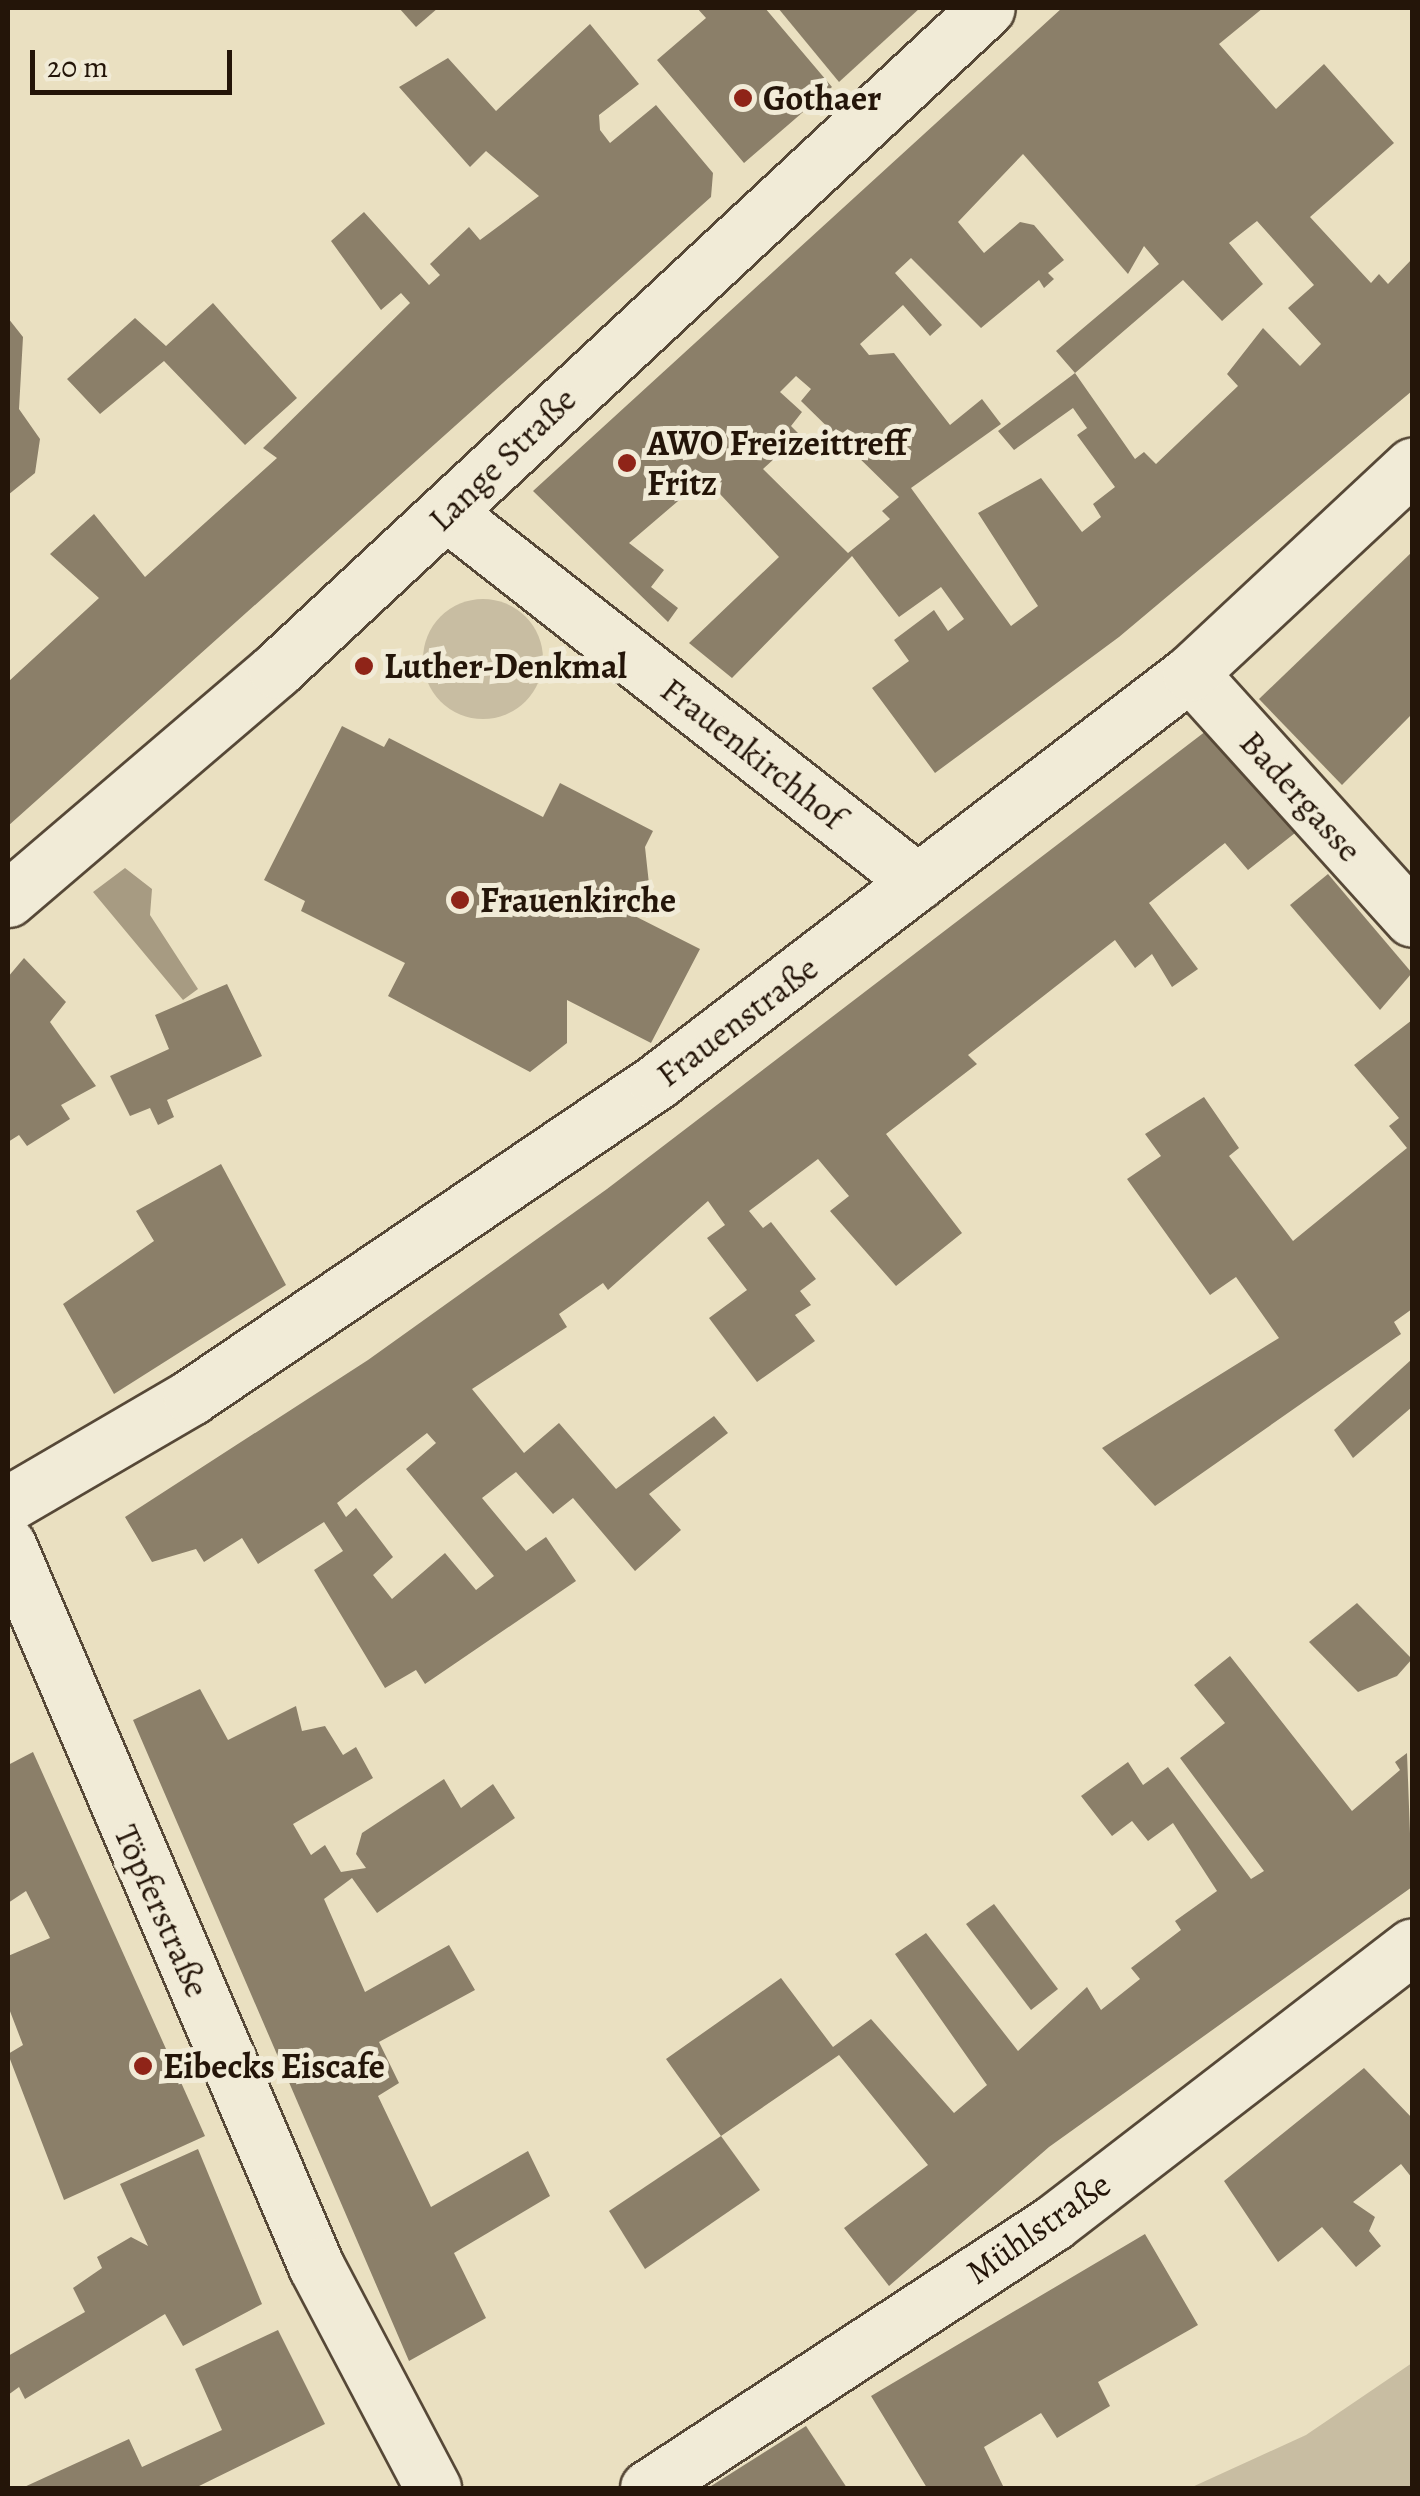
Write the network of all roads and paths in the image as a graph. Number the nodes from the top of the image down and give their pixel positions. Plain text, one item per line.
1 (987, 8) edge
2 (1412, 466) edge
3 (447, 512) junction
4 (1190, 672) junction
5 (918, 882) junction
6 (8, 899) edge
7 (1412, 919) edge
8 (8, 1504) edge
9 (8, 1545) edge
10 (1412, 1948) edge
11 (433, 2488) edge
12 (648, 2488) edge

1 - 3 street, Lange Straße
2 - 4 street, Frauenstraße
3 - 5 street, Frauenkirchhof
3 - 6 street, Lange Straße
4 - 5 street, Frauenstraße
4 - 7 street, Badergasse
5 - 8 street, Frauenstraße
9 - 11 street, Töpferstraße
10 - 12 street, Mühlstraße

